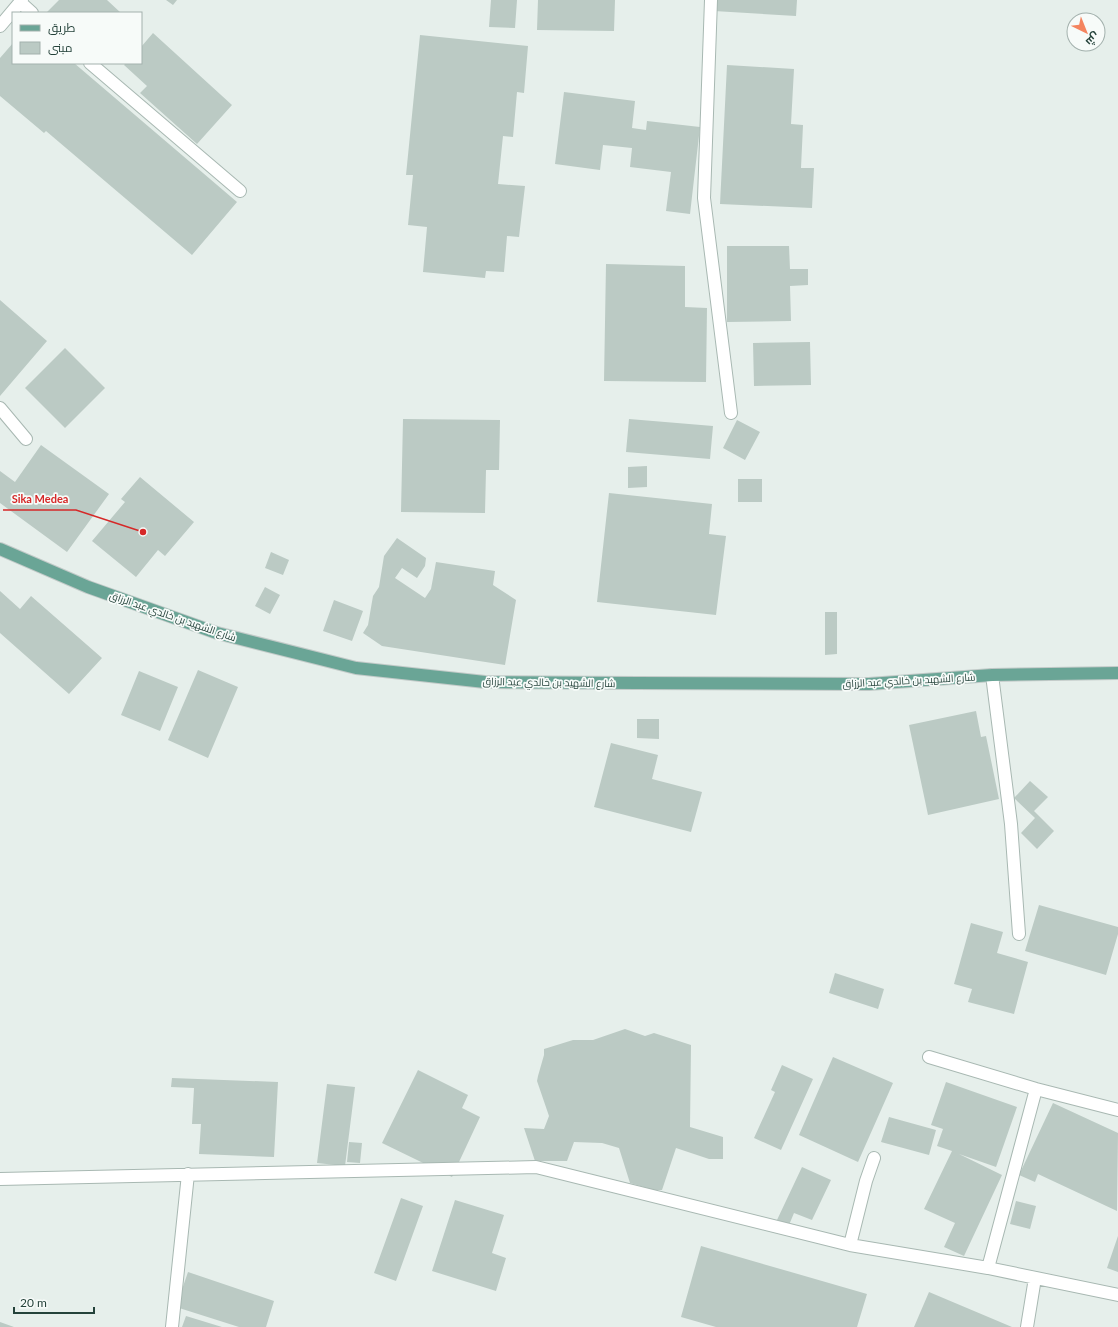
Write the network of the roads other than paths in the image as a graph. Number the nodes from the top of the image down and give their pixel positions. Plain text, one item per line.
1 (711, 0) edge
2 (21, 1) edge
3 (31, 12) edge
4 (0, 26) edge
5 (91, 64) edge
6 (240, 191) dead end
7 (0, 408) edge
8 (731, 412) dead end
9 (26, 439) dead end
10 (0, 549) edge
11 (1118, 673) edge
12 (992, 675) junction
13 (1019, 934) dead end
14 (929, 1057) dead end
15 (1036, 1088) junction
16 (1118, 1110) edge
17 (874, 1158) dead end
18 (188, 1174) junction
19 (0, 1179) edge
20 (850, 1245) junction
21 (988, 1268) junction
22 (1035, 1278) junction
23 (1118, 1295) edge
24 (172, 1327) edge
25 (1027, 1327) edge

1 - 8 street
2 - 3 street
2 - 4 street
5 - 6 street
7 - 9 street
10 - 12 main road, شارع الشهيد بن خالدي عبد الرزاق
11 - 12 main road, شارع الشهيد بن خالدي عبد الرزاق
12 - 13 street
14 - 15 street
15 - 16 street
15 - 21 street
17 - 20 street
18 - 19 street
18 - 20 street
18 - 24 street
20 - 21 street
21 - 22 street
22 - 23 street
22 - 25 street

